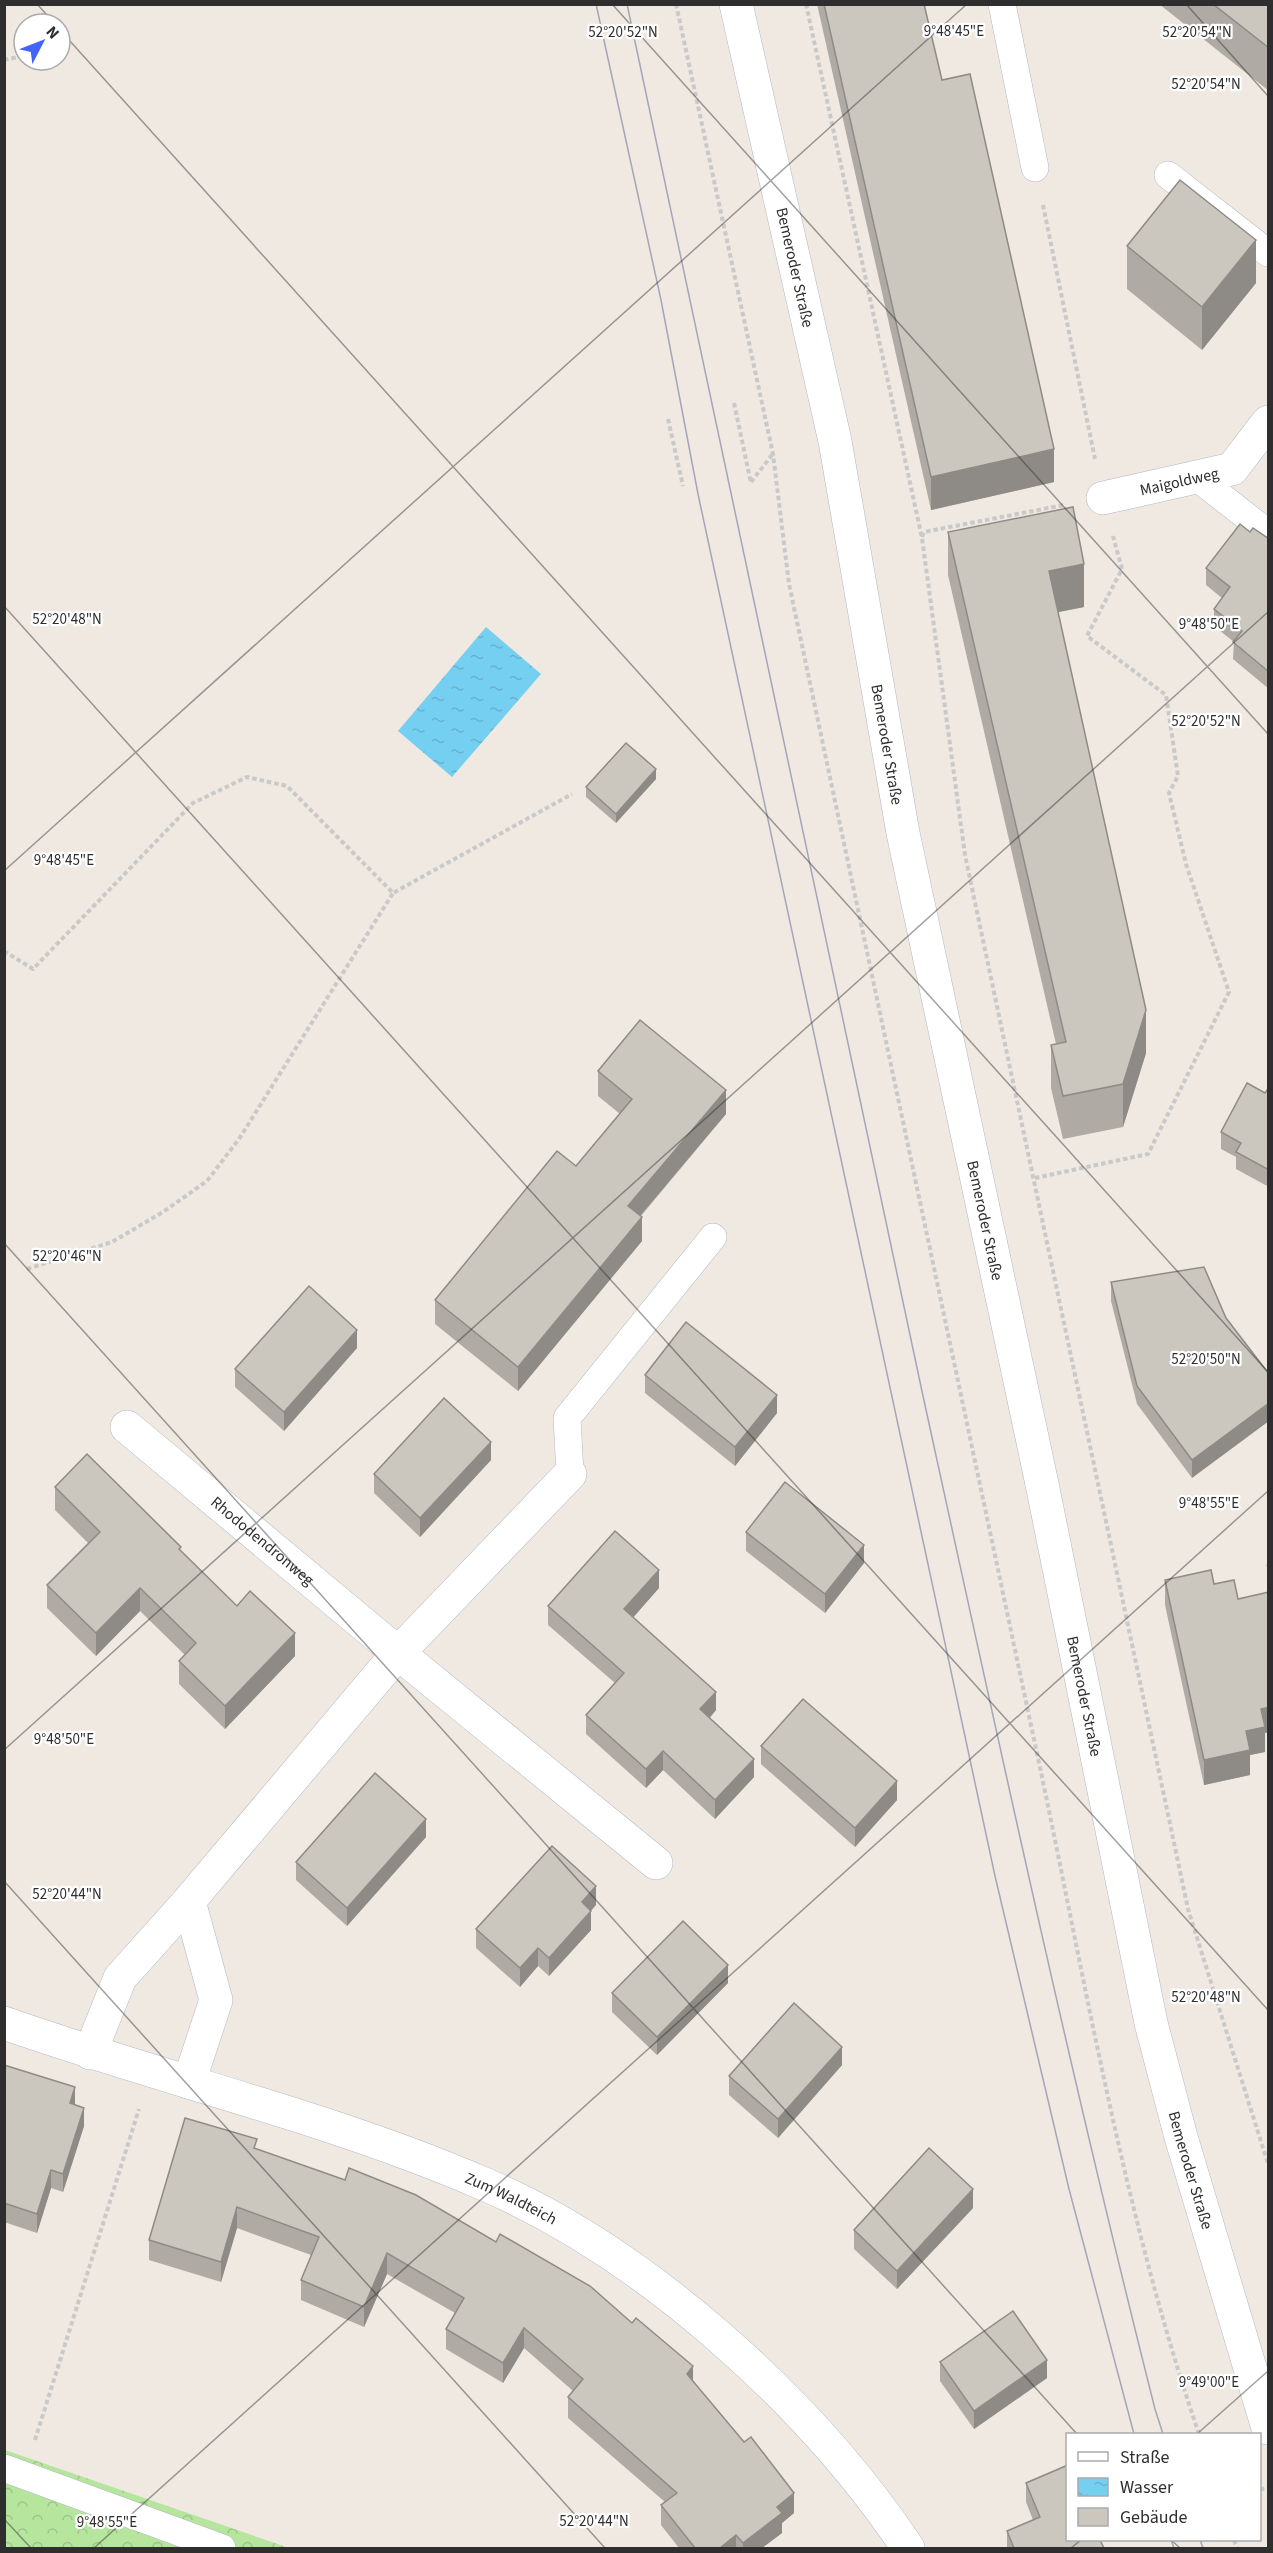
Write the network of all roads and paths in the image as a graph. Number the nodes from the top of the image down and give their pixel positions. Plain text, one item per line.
1 (676, 4) edge
2 (736, 4) edge
3 (806, 4) edge
4 (1002, 4) edge
5 (1035, 168) joint
6 (1168, 175) dead end
7 (1269, 253) edge
8 (734, 403) dead end
9 (668, 419) dead end
10 (1269, 422) edge
11 (773, 454) junction
12 (1196, 477) junction
13 (683, 486) dead end
14 (1103, 498) junction
15 (1269, 533) edge
16 (922, 538) junction
17 (572, 794) dead end
18 (393, 893) junction
19 (4, 951) edge
20 (1035, 1178) junction
21 (713, 1237) dead end
22 (27, 1269) dead end
23 (127, 1427) dead end
24 (570, 1474) joint
25 (398, 1653) junction
26 (656, 1863) dead end
27 (189, 1901) junction
28 (4, 2023) edge
29 (90, 2053) junction
30 (151, 2070) junction
31 (189, 2082) junction
32 (1269, 2164) edge
33 (1269, 2427) edge
34 (1198, 2433) edge
35 (14, 2471) edge
36 (222, 2548) edge
37 (908, 2548) edge

1 - 11 path
2 - 33 street, Bemeroder Straße
3 - 16 path
4 - 5 lane
5 - 14 path
6 - 7 lane
8 - 11 path
9 - 13 path
10 - 12 street, Maigoldweg
11 - 34 path
12 - 14 street, Maigoldweg
12 - 15 lane
14 - 16 path
14 - 20 path
16 - 20 path
17 - 18 path
18 - 19 path
18 - 22 path
20 - 32 path
21 - 24 lane
23 - 25 street, Rhododendronweg
24 - 25 street
25 - 26 street, Rhododendronweg
25 - 27 street
27 - 29 street
27 - 31 street
28 - 29 street, Zum Waldteich
29 - 30 street, Zum Waldteich
30 - 31 street, Zum Waldteich
30 - 35 path
31 - 37 street, Zum Waldteich
35 - 36 lane

